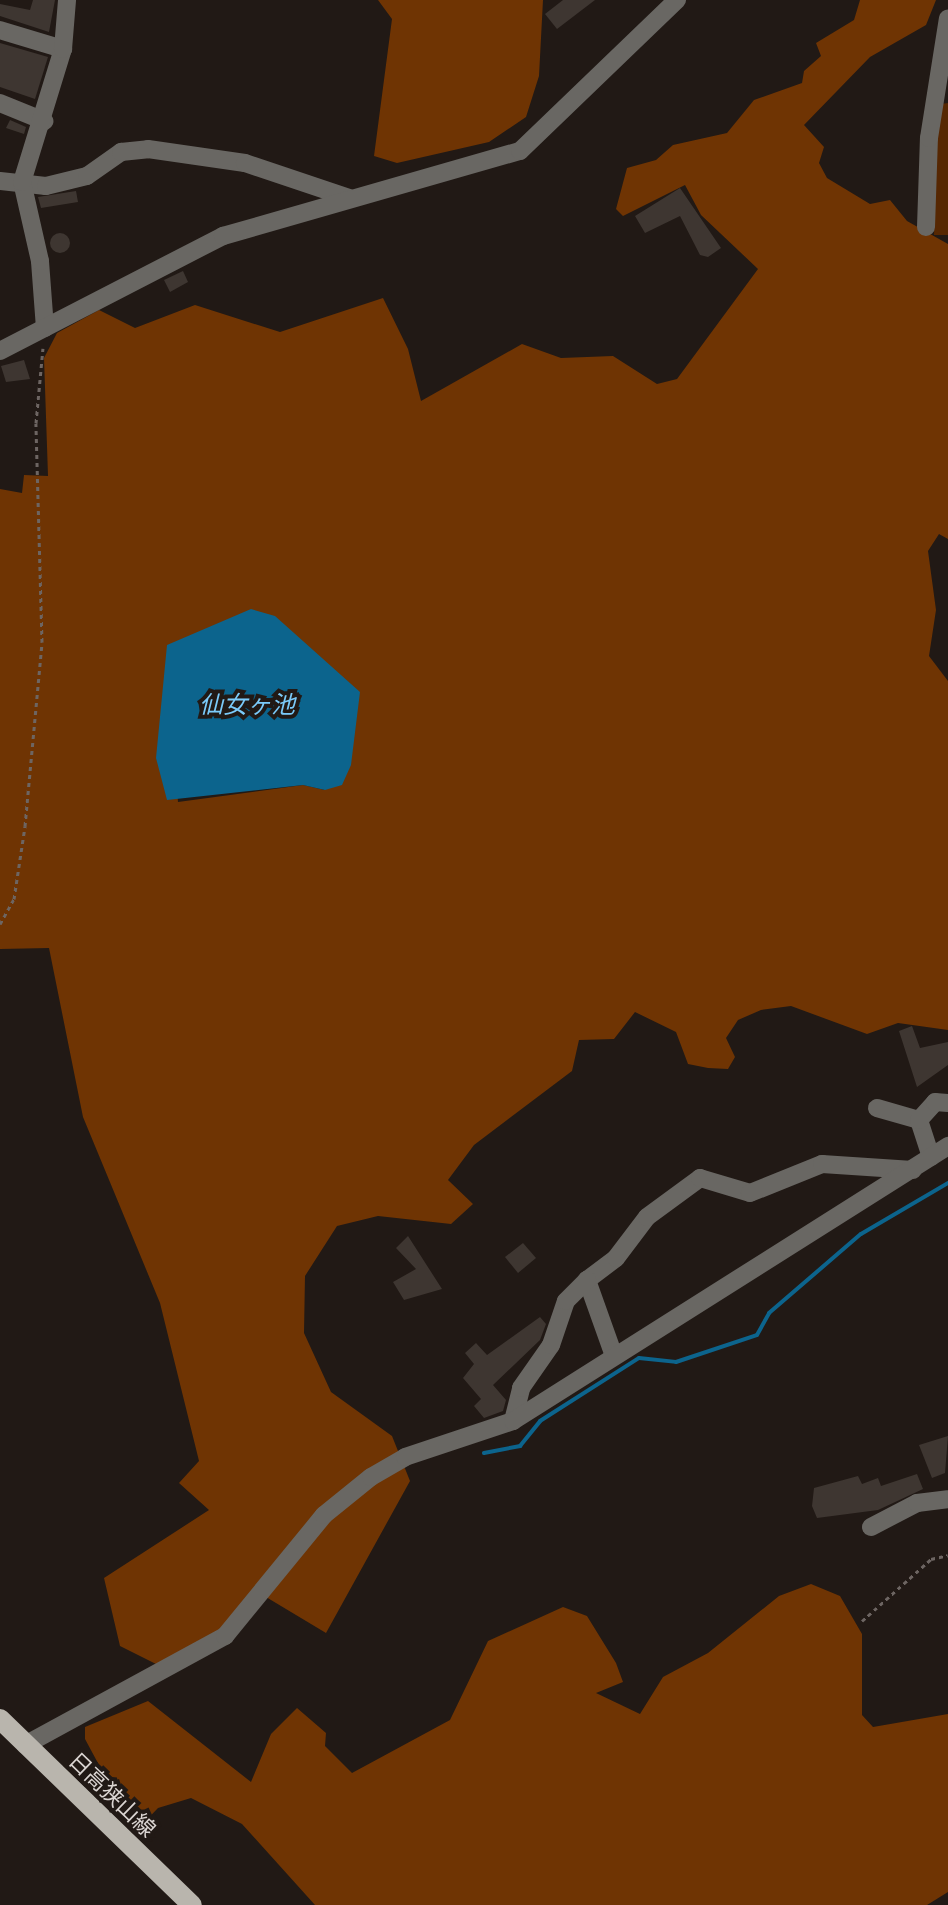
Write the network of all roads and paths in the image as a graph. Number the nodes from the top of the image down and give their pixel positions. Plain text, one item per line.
1 (67, 0) edge
2 (77, 0) edge
3 (677, 0) edge
4 (948, 18) edge
5 (68, 24) junction
6 (0, 30) edge
7 (63, 49) junction
8 (0, 103) edge
9 (44, 121) junction
10 (0, 181) edge
11 (22, 182) junction
12 (349, 198) junction
13 (926, 227) dead end
14 (45, 328) junction
15 (0, 351) edge
16 (0, 924) edge
17 (948, 1103) edge
18 (877, 1108) dead end
19 (919, 1120) junction
20 (948, 1146) edge
21 (931, 1157) junction
22 (913, 1170) junction
23 (581, 1284) junction
24 (614, 1356) junction
25 (513, 1421) junction
26 (948, 1499) edge
27 (871, 1527) dead end
28 (948, 1555) edge
29 (862, 1621) dead end
30 (0, 1719) edge
31 (25, 1745) junction
32 (192, 1905) edge

1 - 5 street
2 - 5 street
3 - 12 street
4 - 13 street
5 - 7 street
6 - 7 street
7 - 9 street
8 - 9 street
9 - 11 street
10 - 11 street
11 - 12 street
11 - 14 street
12 - 14 street
14 - 15 street
14 - 16 path
17 - 19 street
18 - 19 street
19 - 21 street
20 - 21 street
21 - 22 street
22 - 23 street
22 - 24 street
23 - 24 street
23 - 25 street
24 - 25 street
25 - 31 street
26 - 27 street
28 - 29 path
30 - 31 main road, 日高狭山線
31 - 32 main road, 日高狭山線

